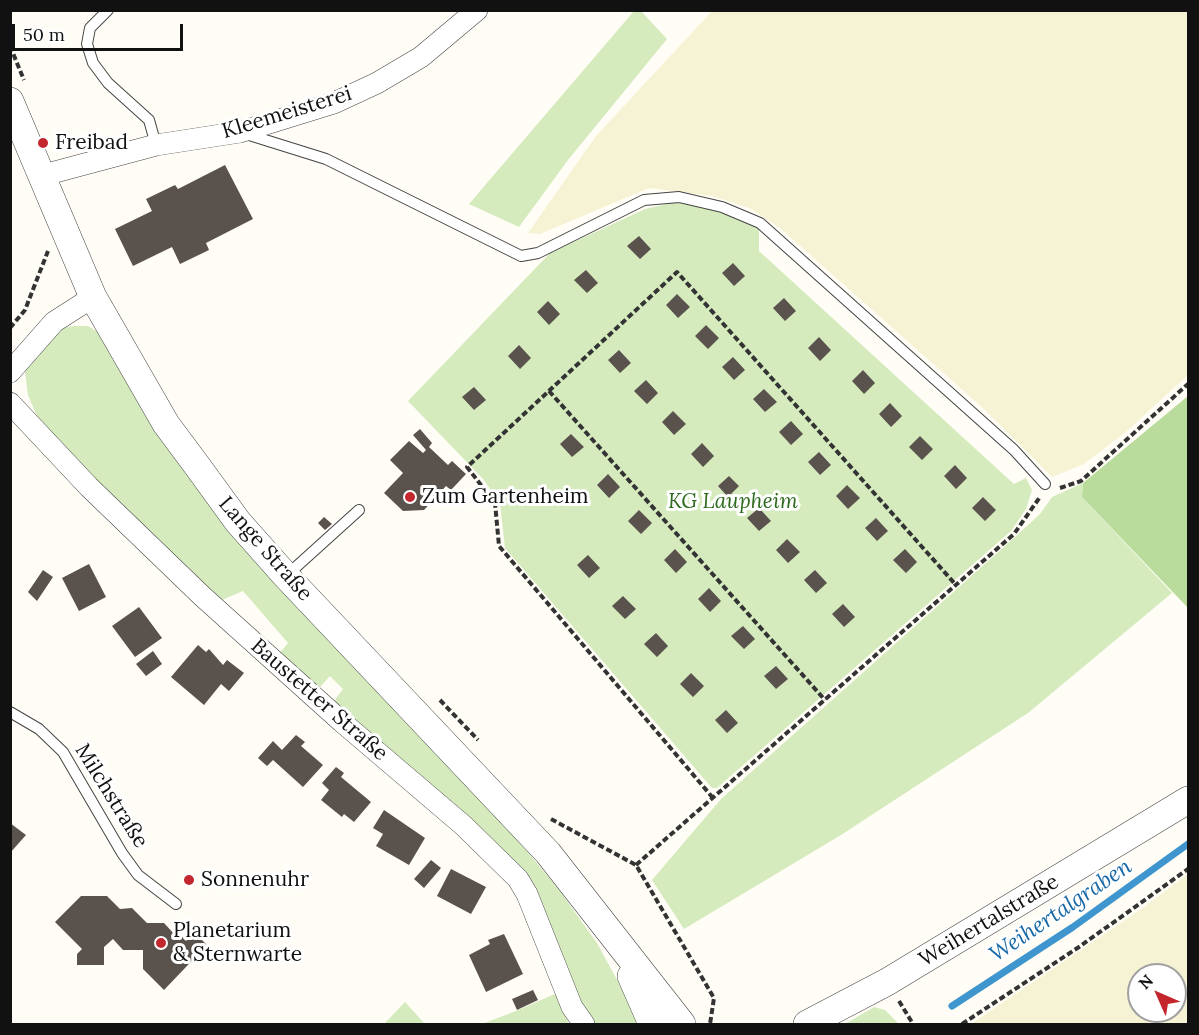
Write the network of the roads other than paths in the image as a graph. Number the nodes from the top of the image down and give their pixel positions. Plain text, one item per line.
1 (108, 10) edge
2 (477, 10) edge
3 (10, 101) edge
4 (240, 132) junction
5 (156, 145) junction
6 (40, 176) junction
7 (93, 297) junction
8 (10, 372) edge
9 (10, 403) edge
10 (1046, 484) road end
11 (358, 510) dead end
12 (286, 576) junction
13 (10, 712) edge
14 (1188, 800) edge
15 (176, 904) dead end
16 (610, 935) junction
17 (813, 1023) edge
18 (584, 1024) edge
19 (652, 1024) edge
20 (681, 1024) edge

1 - 5 lane
2 - 4 street, Kleemeisterei
3 - 6 street, Lange Straße
4 - 5 street, Kleemeisterei
4 - 10 lane
5 - 6 street, Kleemeisterei
6 - 7 street, Lange Straße
7 - 8 street
7 - 12 street, Lange Straße
9 - 18 street, Baustetter Straße
11 - 12 lane
12 - 16 street, Lange Straße
13 - 15 lane, Milchstraße
14 - 17 street, Weihertalstraße
16 - 19 street, Lange Straße
16 - 20 street, Lange Straße

